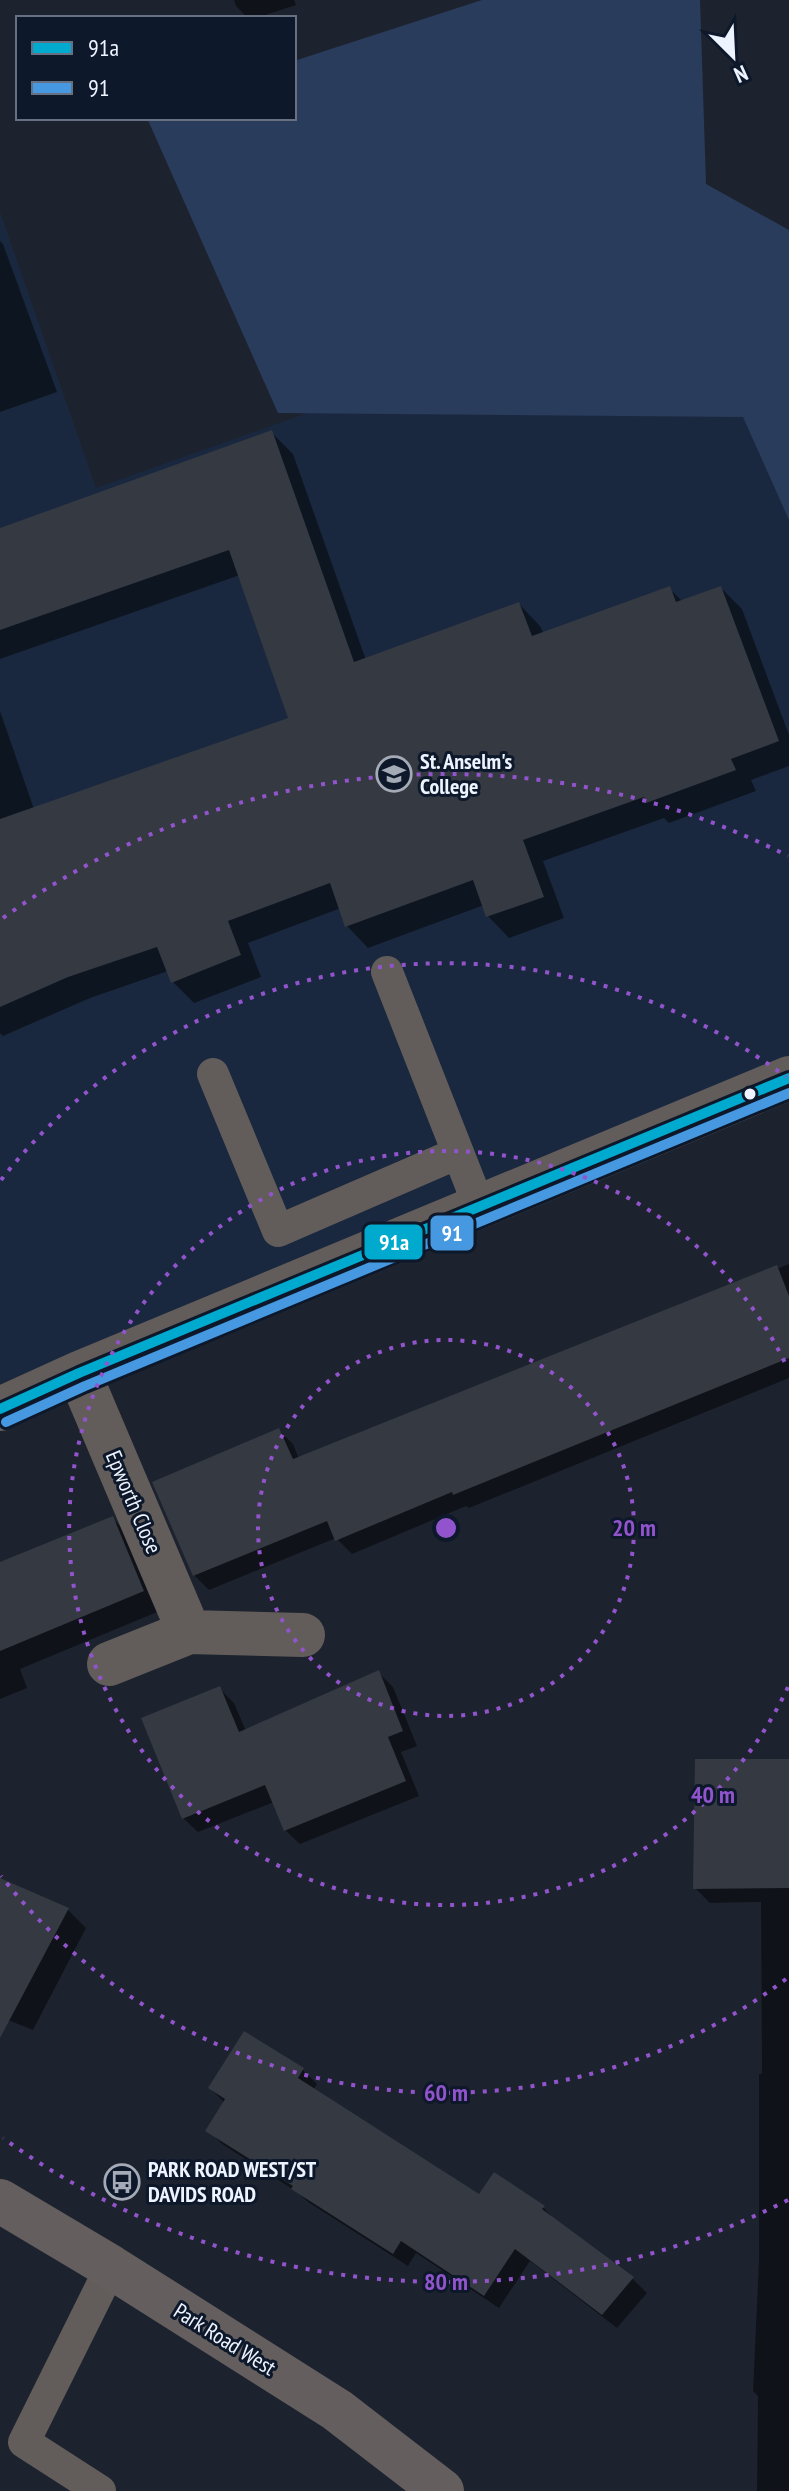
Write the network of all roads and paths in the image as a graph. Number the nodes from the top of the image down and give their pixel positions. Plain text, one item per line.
1 (387, 972) dead end
2 (213, 1074) dead end
3 (789, 1078) edge
4 (458, 1153) junction
5 (479, 1206) junction
6 (79, 1373) junction
7 (0, 1409) edge
8 (189, 1632) junction
9 (303, 1635) dead end
10 (109, 1664) dead end
11 (0, 2201) edge
12 (111, 2267) junction
13 (12, 2436) edge
14 (100, 2491) edge
15 (442, 2491) edge

1 - 4 lane
2 - 4 lane
3 - 5 street
4 - 5 lane
5 - 6 street
6 - 7 street
6 - 8 street, Epworth Close
8 - 9 street
8 - 10 street
11 - 12 street, Park Road West
12 - 13 lane
12 - 15 street, Park Road West
13 - 14 lane

